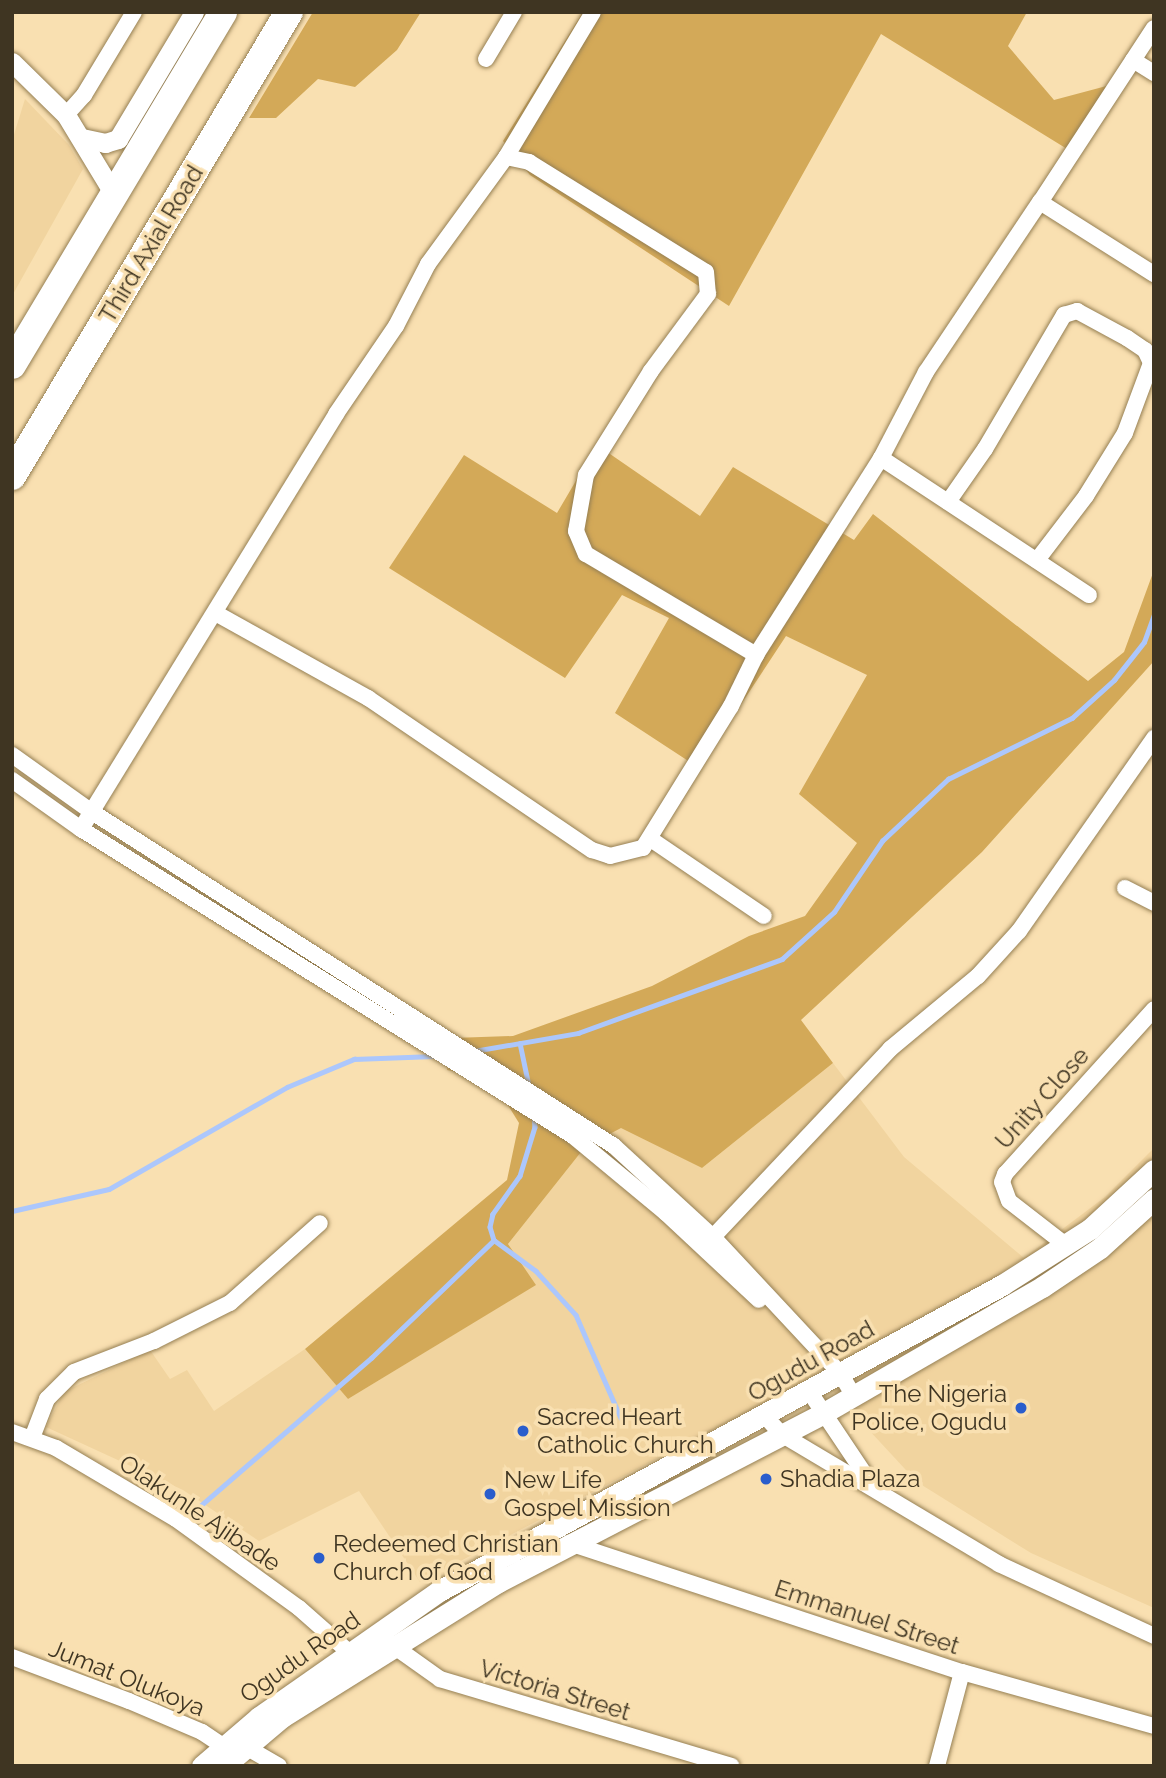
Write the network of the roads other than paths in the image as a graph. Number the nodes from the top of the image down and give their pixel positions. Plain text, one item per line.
1 (194, 12) edge
2 (223, 12) edge
3 (289, 12) edge
4 (514, 12) edge
5 (593, 12) edge
6 (126, 16) edge
7 (1154, 28) edge
8 (486, 59) dead end
9 (1133, 60) junction
10 (12, 62) edge
11 (1154, 73) edge
12 (66, 116) junction
13 (82, 138) junction
14 (506, 157) junction
15 (115, 196) junction
16 (1040, 202) junction
17 (1154, 274) edge
18 (12, 365) edge
19 (881, 458) junction
20 (12, 476) edge
21 (947, 502) junction
22 (1037, 560) junction
23 (1089, 595) dead end
24 (217, 614) junction
25 (755, 655) junction
26 (1154, 738) edge
27 (12, 755) edge
28 (12, 780) edge
29 (89, 810) junction
30 (81, 829) junction
31 (652, 840) junction
32 (1125, 888) dead end
33 (1154, 903) edge
34 (764, 916) dead end
35 (1154, 1009) edge
36 (439, 1042) junction
37 (577, 1130) junction
38 (1154, 1170) edge
39 (1154, 1199) edge
40 (320, 1223) dead end
41 (713, 1237) junction
42 (1067, 1246) junction
43 (835, 1376) junction
44 (809, 1391) junction
45 (848, 1398) junction
46 (822, 1414) junction
47 (765, 1416) junction
48 (12, 1432) edge
49 (781, 1434) junction
50 (32, 1438) junction
51 (875, 1490) junction
52 (569, 1544) junction
53 (1154, 1636) edge
54 (386, 1639) junction
55 (350, 1653) junction
56 (12, 1657) edge
57 (962, 1672) junction
58 (1154, 1726) edge
59 (246, 1747) junction
60 (223, 1756) edge
61 (202, 1766) edge
62 (279, 1766) edge
63 (731, 1766) edge
64 (937, 1766) edge

1 - 13 street
2 - 15 highway
3 - 20 highway, Third Axial Road
4 - 8 street
5 - 14 street
6 - 12 street
7 - 9 street
9 - 11 street
9 - 16 street
10 - 12 street
12 - 13 street
13 - 15 street
14 - 24 street
14 - 25 street
15 - 18 highway
16 - 17 street
16 - 19 street
19 - 21 street
19 - 25 street
21 - 22 street
21 - 22 street
22 - 23 street
24 - 29 street
24 - 31 street
25 - 31 street
26 - 41 street
27 - 29 street
28 - 30 street
29 - 30 street
29 - 36 street
30 - 36 street
31 - 34 street
32 - 33 street
35 - 42 street, Unity Close
36 - 37 street
37 - 41 street
37 - 43 street
38 - 42 main road, Ogudu Road
39 - 45 main road, Ogudu Road
40 - 50 street
41 - 43 street
42 - 43 main road, Ogudu Road
43 - 44 main road, Ogudu Road
43 - 45 street
44 - 46 street
44 - 47 main road, Ogudu Road
45 - 46 main road, Ogudu Road
46 - 49 main road, Ogudu Road
46 - 51 street
47 - 49 street
47 - 54 main road, Ogudu Road
48 - 50 street, Olakunle Ajibade
49 - 51 street
49 - 52 main road, Ogudu Road
50 - 55 street, Olakunle Ajibade
51 - 53 street
52 - 54 main road, Ogudu Road
52 - 57 street, Emmanuel Street
54 - 55 main road, Ogudu Road
54 - 59 main road, Ogudu Road
54 - 63 street, Victoria Street
55 - 60 main road, Ogudu Road
56 - 60 street, Jumat Olukoya
57 - 58 street, Emmanuel Street
57 - 64 street
59 - 60 main road, Ogudu Road
59 - 62 street
60 - 61 main road, Ogudu Road

